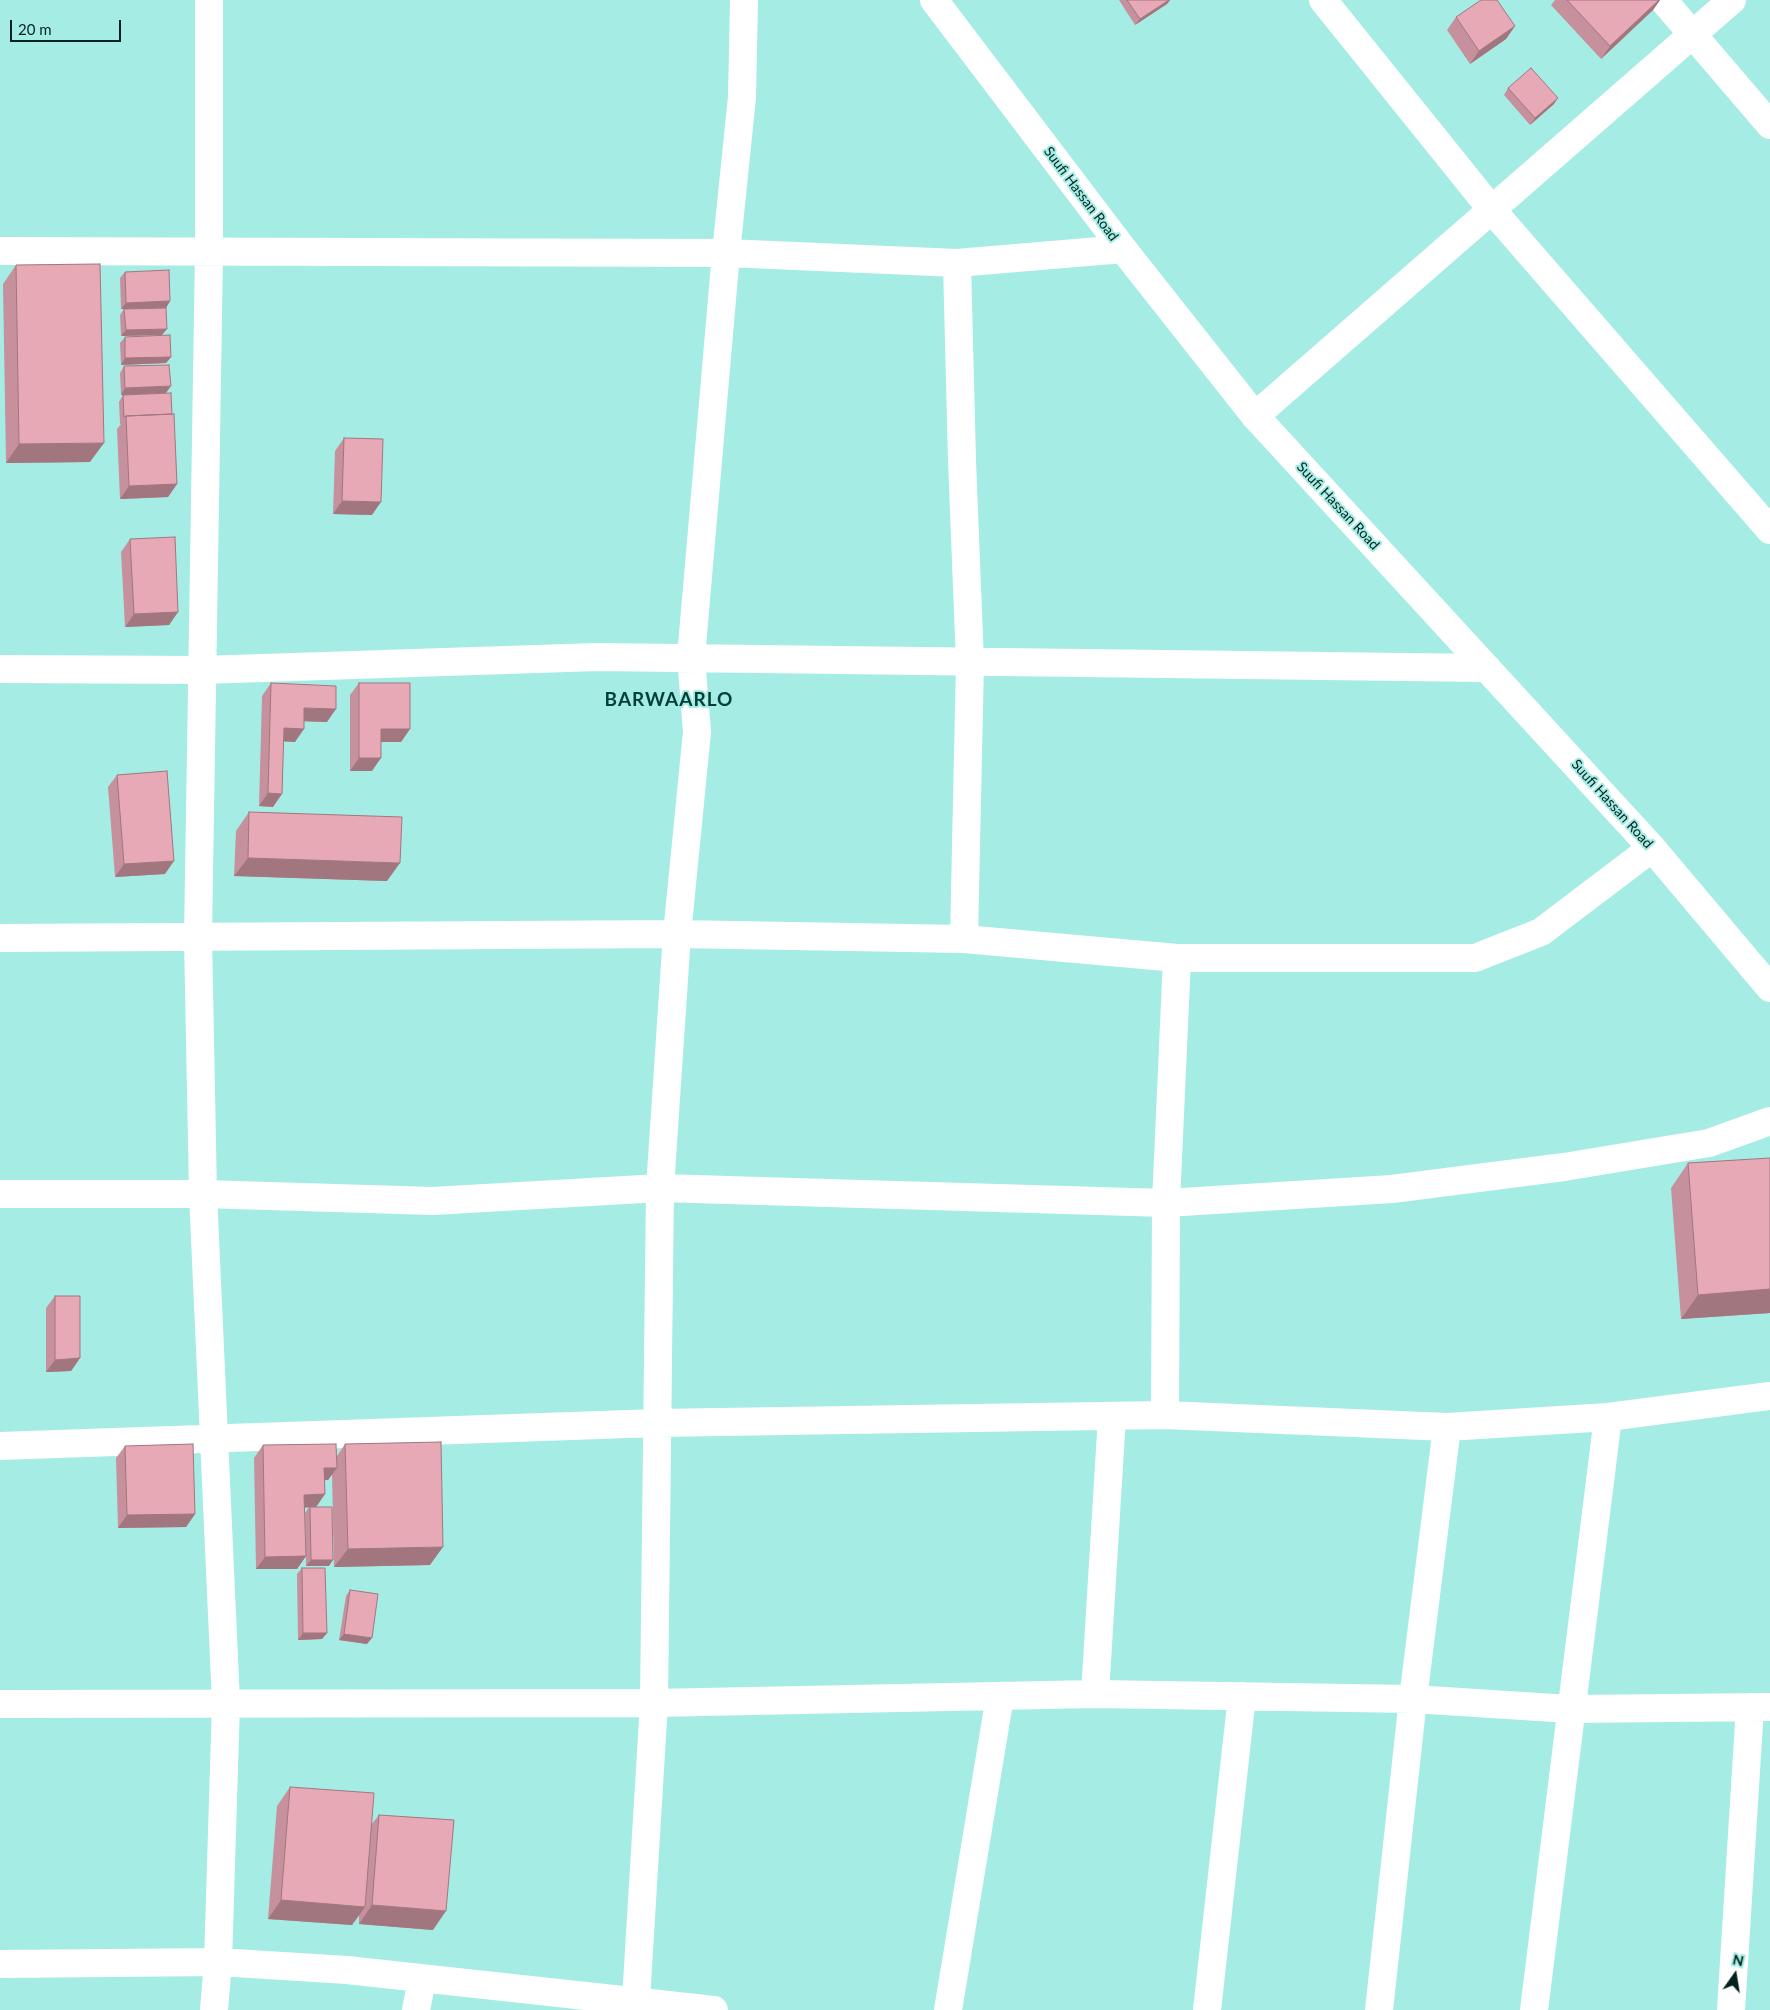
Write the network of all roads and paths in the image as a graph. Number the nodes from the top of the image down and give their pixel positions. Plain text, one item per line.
1 (191, 0) edge
2 (211, 0) edge
3 (744, 0) edge
4 (934, 0) edge
5 (1323, 0) edge
6 (1663, 0) edge
7 (1732, 0) edge
8 (1692, 36) junction
9 (1770, 125) edge
10 (1492, 210) junction
11 (1122, 249) junction
12 (0, 251) edge
13 (209, 252) junction
14 (726, 253) junction
15 (957, 263) junction
16 (1255, 416) junction
17 (1770, 530) edge
18 (691, 657) junction
19 (970, 662) junction
20 (1487, 668) junction
21 (0, 669) edge
22 (202, 670) junction
23 (1652, 848) junction
24 (677, 934) junction
25 (198, 937) junction
26 (0, 938) edge
27 (964, 938) junction
28 (1177, 958) junction
29 (1770, 988) edge
30 (1770, 1120) edge
31 (660, 1188) junction
32 (0, 1194) edge
33 (204, 1194) junction
34 (1166, 1203) junction
35 (1770, 1396) edge
36 (1165, 1414) junction
37 (1112, 1416) junction
38 (1608, 1417) junction
39 (657, 1423) junction
40 (1447, 1428) junction
41 (214, 1440) junction
42 (0, 1446) edge
43 (1094, 1694) junction
44 (1000, 1696) junction
45 (1242, 1696) junction
46 (1413, 1699) junction
47 (226, 1703) junction
48 (654, 1703) junction
49 (0, 1704) edge
50 (1760, 1707) edge
51 (1570, 1708) junction
52 (218, 1962) junction
53 (0, 1964) edge
54 (422, 1980) junction
55 (636, 2000) junction
56 (214, 2010) edge
57 (416, 2010) edge
58 (714, 2010) edge
59 (948, 2010) edge
60 (1206, 2010) edge
61 (1379, 2010) edge
62 (1534, 2010) edge
63 (1732, 2010) edge

1 - 2 street
2 - 13 street
3 - 14 street
4 - 11 street, Suufi Hassan Road
5 - 10 street
6 - 8 street
7 - 8 street
8 - 9 street
8 - 10 street
10 - 16 street
10 - 17 street
11 - 15 street
11 - 16 street, Suufi Hassan Road
12 - 13 street
13 - 14 street
13 - 22 street
14 - 15 street
14 - 18 street
15 - 19 street
16 - 20 street, Suufi Hassan Road
18 - 19 street
18 - 22 street
18 - 24 street
19 - 20 street
19 - 27 street
20 - 23 street, Suufi Hassan Road
21 - 22 street
22 - 25 street
23 - 28 street
23 - 29 street, Suufi Hassan Road
24 - 25 street
24 - 27 street
24 - 31 street
25 - 26 street
25 - 33 street
27 - 28 street
28 - 34 street
30 - 34 street
31 - 33 street
31 - 34 street
31 - 39 street
32 - 33 street
33 - 41 street
34 - 36 street
35 - 38 street
36 - 37 street
36 - 40 street
37 - 39 street
37 - 43 street
38 - 40 street
38 - 51 street
39 - 41 street
39 - 48 street
40 - 46 street
41 - 42 street
41 - 47 street
43 - 44 street
43 - 45 street
44 - 48 street
44 - 59 street
45 - 46 street
45 - 60 street
46 - 51 street
46 - 61 street
47 - 48 street
47 - 49 street
47 - 52 street
48 - 55 street
50 - 51 street
50 - 63 street
51 - 62 street
52 - 53 street
52 - 54 street
52 - 56 street
54 - 55 street
54 - 57 street
55 - 58 street

